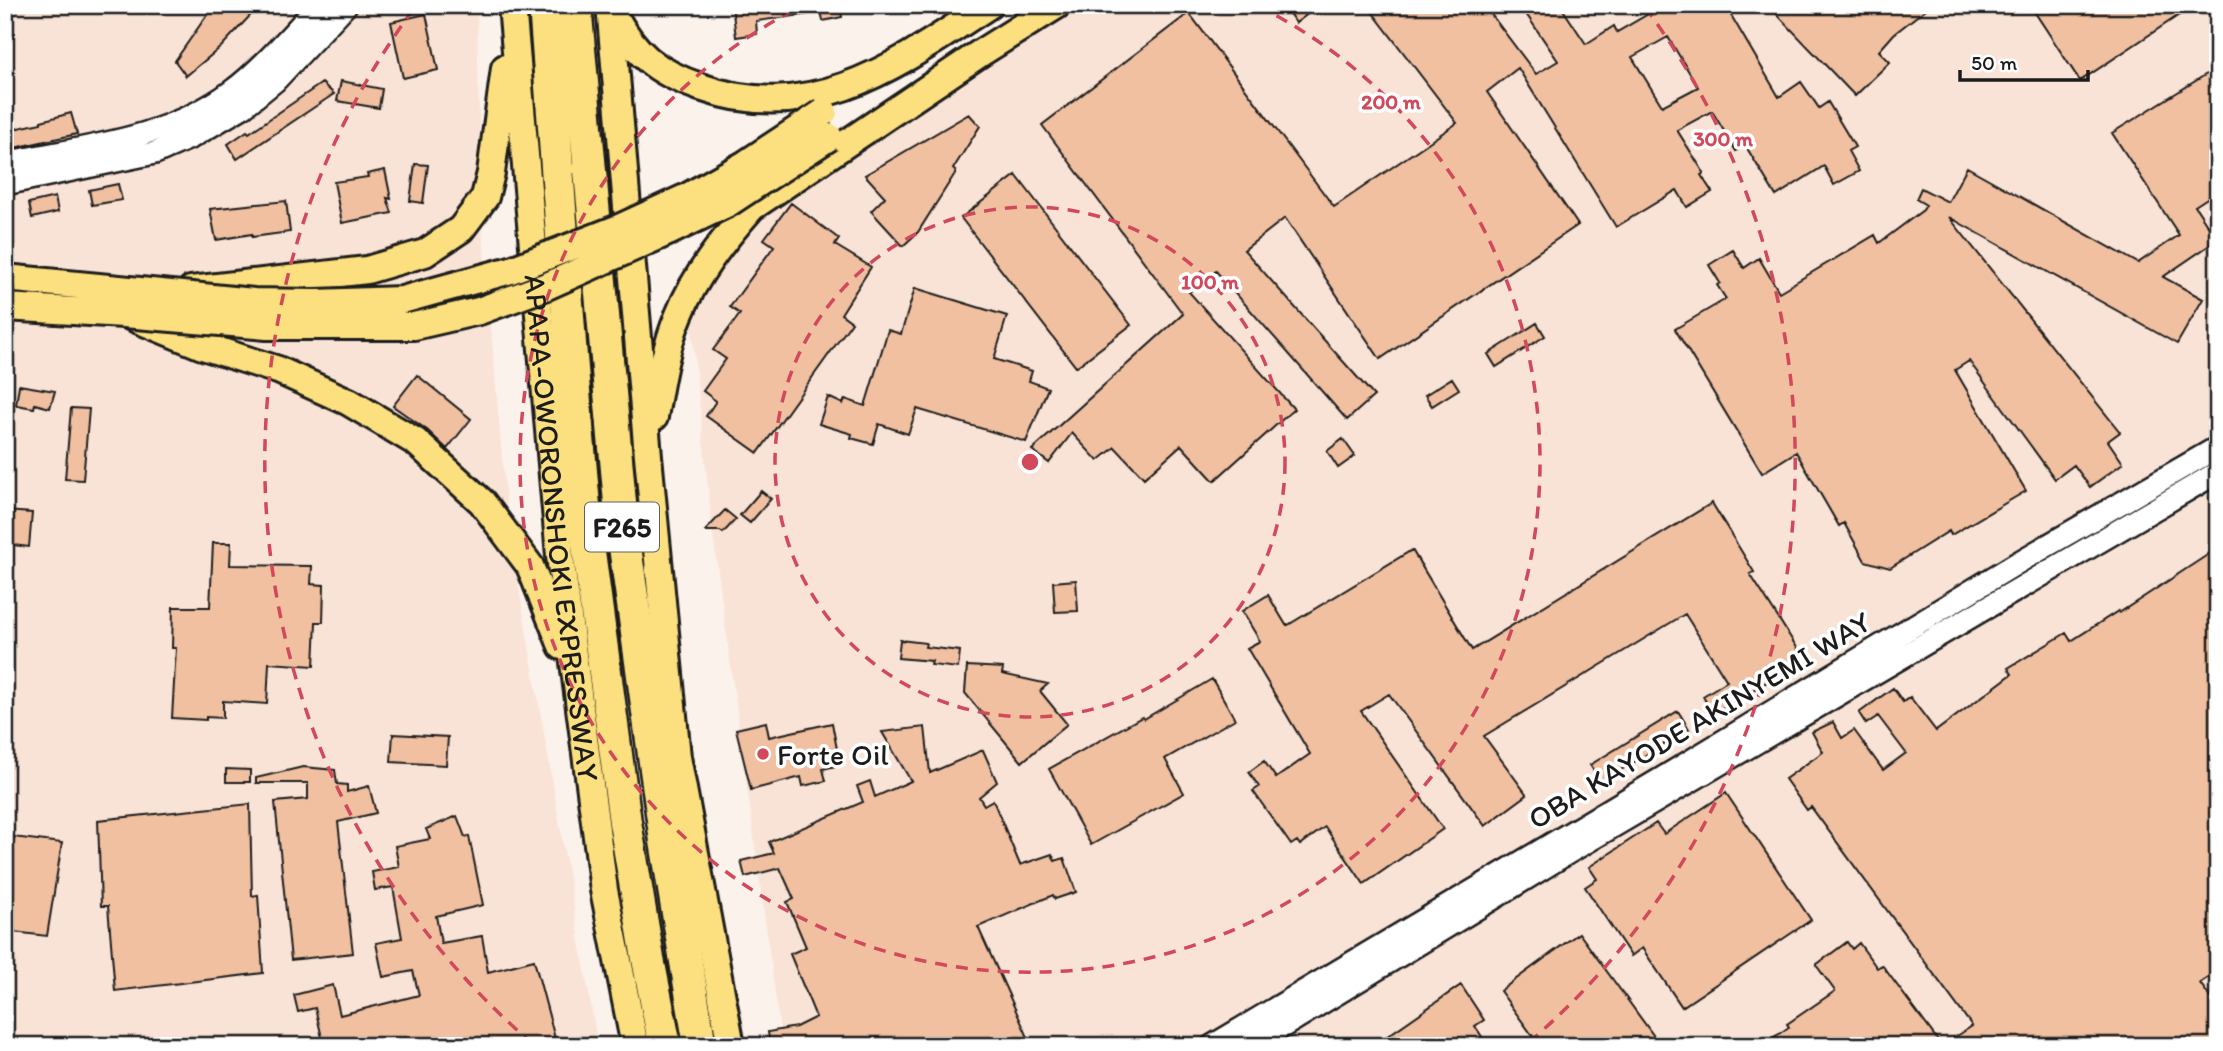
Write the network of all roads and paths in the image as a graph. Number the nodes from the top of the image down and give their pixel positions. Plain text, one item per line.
1 (319, 5) edge
2 (346, 5) edge
3 (545, 5) edge
4 (575, 5) edge
5 (989, 5) edge
6 (1010, 5) edge
7 (1035, 5) edge
8 (1057, 5) edge
9 (610, 7) edge
10 (512, 10) edge
11 (827, 125) junction
12 (5, 163) edge
13 (5, 184) edge
14 (5, 278) edge
15 (172, 292) junction
16 (5, 307) edge
17 (124, 314) junction
18 (2218, 447) edge
19 (648, 456) junction
20 (2218, 472) edge
21 (577, 682) junction
22 (1276, 1020) junction
23 (635, 1046) edge
24 (665, 1046) edge
25 (700, 1046) edge
26 (731, 1046) edge
27 (1212, 1046) edge
28 (1251, 1046) edge
29 (1293, 1046) edge

1 - 12 street
2 - 13 street
3 - 24 highway, APAPA-OWORONSHOKI EXPRESSWAY / F265
4 - 25 highway, APAPA-OWORONSHOKI EXPRESSWAY / F265
5 - 9 main road
6 - 11 main road
7 - 11 main road
8 - 19 main road
9 - 19 main road
10 - 15 main road
10 - 21 main road, APAPA-OWORONSHOKI EXPRESSWAY
11 - 15 main road, bridge
11 - 17 main road, bridge
14 - 15 main road, bridge
16 - 17 main road, bridge
17 - 21 main road, bridge
18 - 22 street, OBA KAYODE AKINYEMI WAY
19 - 26 main road
20 - 22 street, OBA KAYODE AKINYEMI WAY
21 - 23 main road, APAPA-OWORONSHOKI EXPRESSWAY
22 - 27 street, OBA KAYODE AKINYEMI WAY
22 - 28 street, OBA KAYODE AKINYEMI WAY
22 - 29 street

